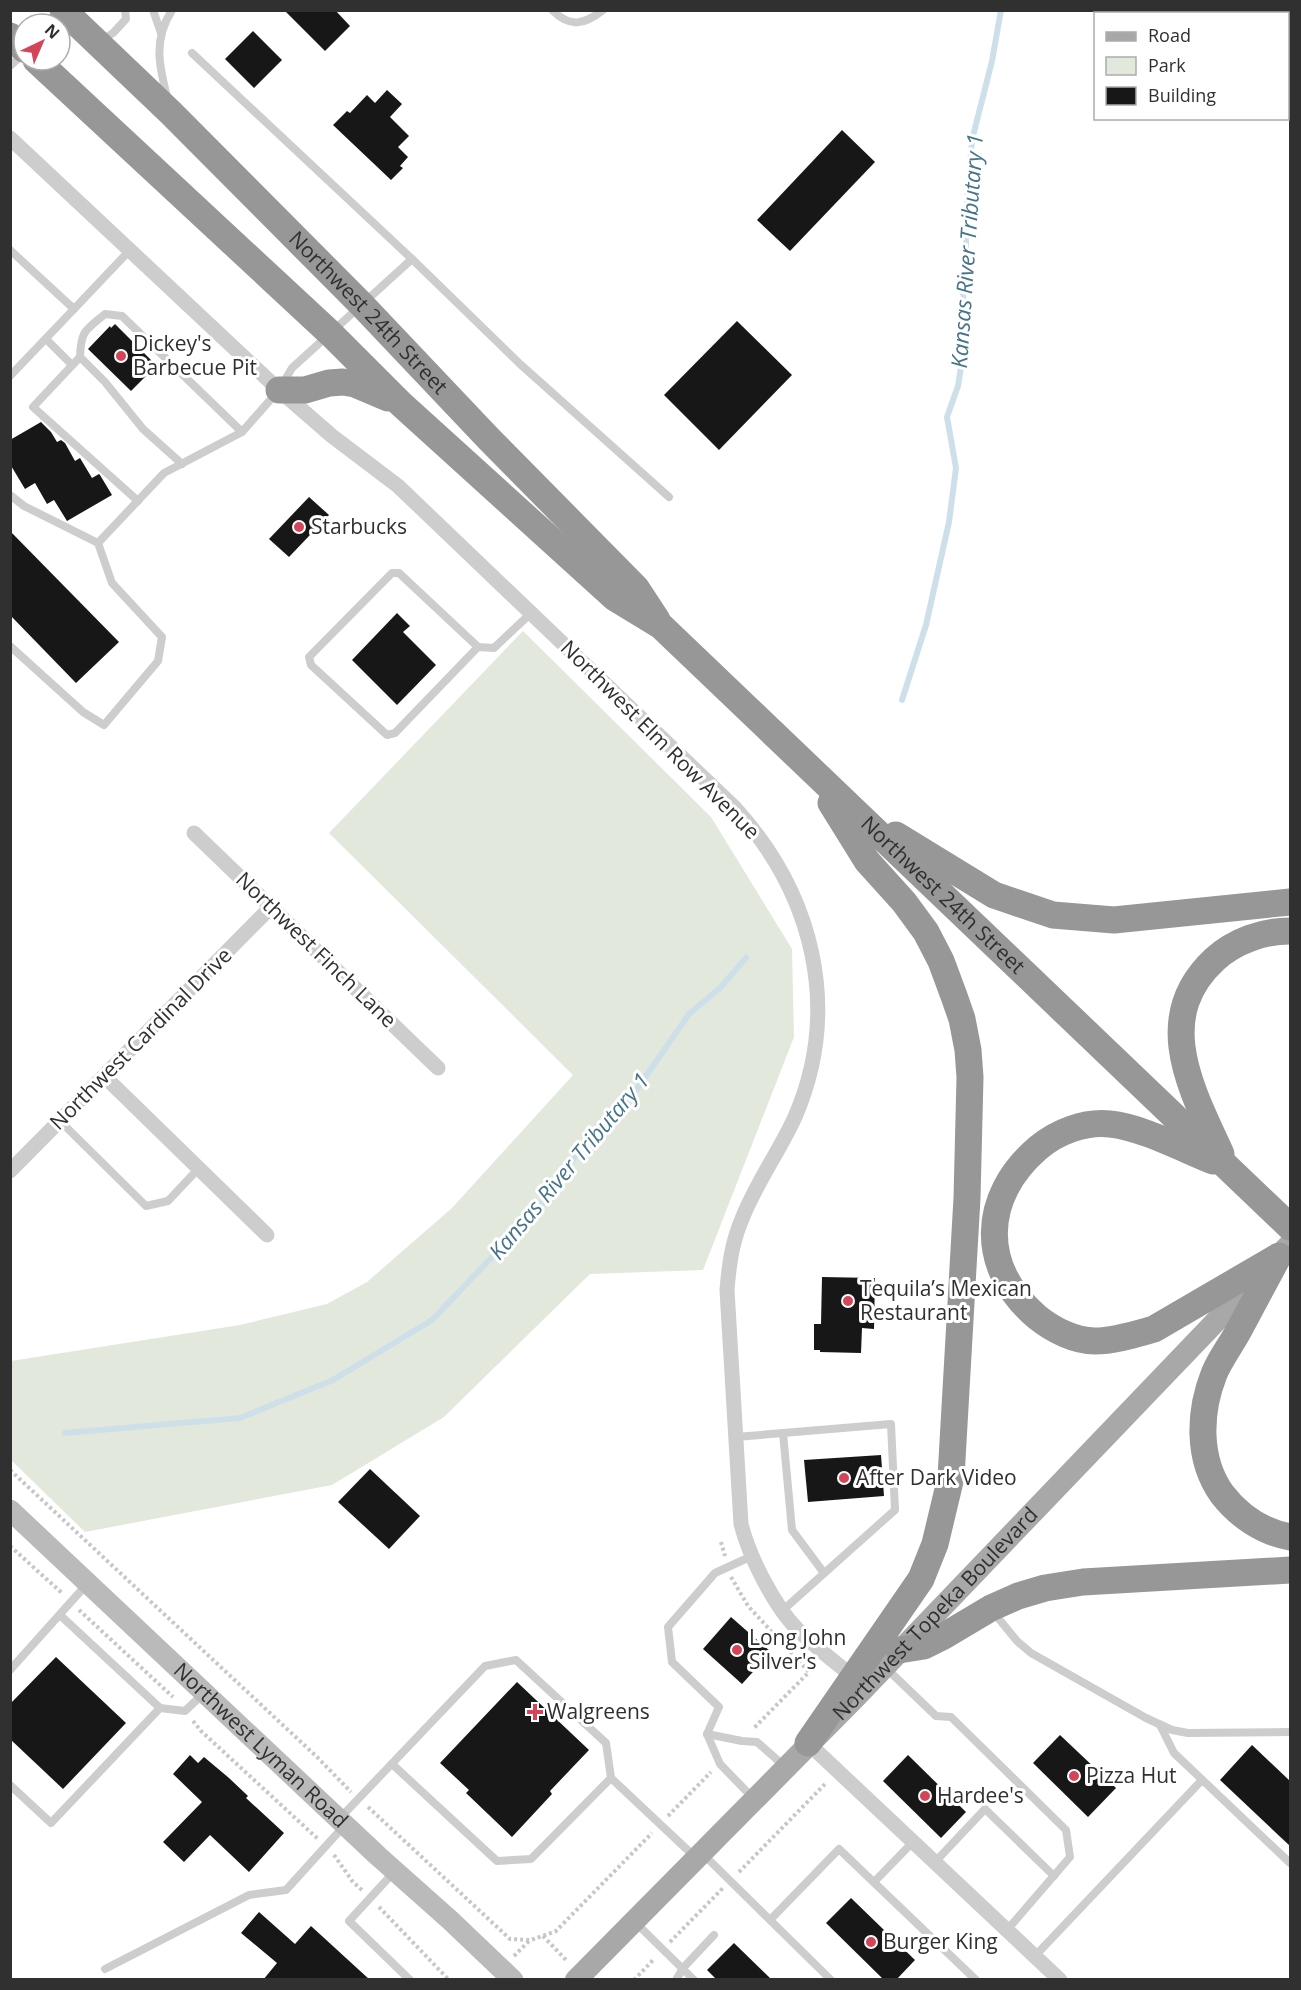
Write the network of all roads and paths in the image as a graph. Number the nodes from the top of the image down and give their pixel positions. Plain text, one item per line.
1 (63, 10) edge
2 (125, 10) edge
3 (153, 10) edge
4 (172, 10) edge
5 (552, 10) edge
6 (603, 10) edge
7 (161, 33) junction
8 (97, 43) junction
9 (192, 53) dead end
10 (49, 72) edge
11 (171, 113) junction
12 (10, 138) edge
13 (10, 250) edge
14 (130, 250) junction
15 (412, 259) junction
16 (362, 305) junction
17 (74, 309) junction
18 (331, 334) junction
19 (46, 339) junction
20 (80, 357) junction
21 (72, 365) junction
22 (10, 376) edge
23 (279, 390) junction
24 (401, 404) junction
25 (242, 432) junction
26 (182, 464) junction
27 (10, 495) edge
28 (669, 497) dead end
29 (138, 501) junction
30 (98, 543) junction
31 (531, 613) junction
32 (661, 626) junction
33 (10, 646) edge
34 (478, 647) junction
35 (810, 769) junction
36 (847, 805) junction
37 (194, 833) dead end
38 (1290, 902) edge
39 (271, 907) junction
40 (1290, 931) edge
41 (438, 1068) dead end
42 (104, 1076) junction
43 (60, 1121) junction
44 (1226, 1166) junction
45 (199, 1168) junction
46 (11, 1169) edge
47 (1290, 1227) edge
48 (267, 1235) dead end
49 (1285, 1250) edge
50 (783, 1433) junction
51 (736, 1437) junction
52 (10, 1470) edge
53 (10, 1510) edge
54 (1290, 1537) edge
55 (752, 1556) junction
56 (1290, 1570) edge
57 (824, 1573) junction
58 (88, 1583) junction
59 (991, 1608) junction
60 (783, 1610) junction
61 (60, 1615) junction
62 (892, 1658) junction
63 (10, 1670) edge
64 (859, 1682) junction
65 (205, 1692) junction
66 (160, 1708) junction
67 (1160, 1725) junction
68 (1290, 1731) edge
69 (707, 1734) junction
70 (808, 1743) junction
71 (392, 1764) junction
72 (786, 1767) junction
73 (330, 1772) dead end
74 (611, 1778) junction
75 (1202, 1780) junction
76 (10, 1785) edge
77 (754, 1800) junction
78 (342, 1822) junction
79 (913, 1842) junction
80 (699, 1856) junction
81 (337, 1858) dead end
82 (935, 1862) junction
83 (1290, 1863) edge
84 (395, 1871) junction
85 (1054, 1876) junction
86 (874, 1882) junction
87 (370, 1898) junction
88 (770, 1920) junction
89 (634, 1921) junction
90 (1007, 1930) junction
91 (714, 1935) dead end
92 (543, 1936) dead end
93 (1035, 1956) junction
94 (682, 1968) junction
95 (105, 1969) dead end
96 (578, 1977) edge
97 (410, 1980) edge
98 (449, 1980) edge
99 (513, 1980) edge
100 (676, 1980) edge
101 (694, 1980) edge
102 (831, 1980) edge
103 (976, 1980) edge
104 (1060, 1980) edge

1 - 8 highway, Northwest 24th Street
2 - 8 lane
3 - 7 lane
4 - 7 lane
5 - 6 lane
7 - 11 lane
8 - 11 highway, Northwest 24th Street
9 - 15 lane
10 - 18 highway, Northwest 24th Street
11 - 16 highway, Northwest 24th Street
12 - 14 street, Northwest Elm Row Avenue
13 - 17 lane
14 - 17 lane
14 - 23 street, Northwest Elm Row Avenue
15 - 16 lane
15 - 28 lane
16 - 18 lane
16 - 32 highway, Northwest 24th Street
17 - 19 lane
18 - 23 lane
18 - 24 highway, Northwest 24th Street
19 - 21 lane
19 - 22 lane
20 - 21 lane
20 - 25 lane
20 - 26 lane
21 - 29 lane
23 - 24 highway
23 - 25 lane
23 - 31 street, Northwest Elm Row Avenue
24 - 32 highway, Northwest 24th Street
25 - 26 lane
26 - 29 lane
27 - 30 lane
29 - 30 lane
30 - 33 lane
31 - 34 lane
31 - 51 street, Northwest Elm Row Avenue
32 - 35 highway, Northwest 24th Street
34 - 34 lane
35 - 36 highway, Northwest 24th Street
35 - 64 highway
36 - 38 highway
36 - 44 highway, Northwest 24th Street
37 - 39 street, Northwest Finch Lane
39 - 41 street, Northwest Finch Lane
39 - 42 street, Northwest Cardinal Drive
40 - 44 highway
42 - 43 street, Northwest Cardinal Drive
42 - 45 street
43 - 45 lane
43 - 46 street, Northwest Cardinal Drive
44 - 47 highway, Northwest 24th Street
44 - 49 highway
45 - 48 street
49 - 54 highway
49 - 62 main road, Northwest Topeka Boulevard
50 - 51 lane
50 - 57 lane
50 - 57 lane
51 - 55 street, Northwest Elm Row Avenue
52 - 73 path
53 - 58 street, Northwest Lyman Road
55 - 60 street, Northwest Elm Row Avenue
55 - 69 lane
56 - 59 highway
57 - 60 lane
58 - 61 lane
58 - 65 street, Northwest Lyman Road
59 - 62 highway
59 - 67 lane
60 - 64 street, Northwest Elm Row Avenue
61 - 63 lane
61 - 66 lane
62 - 64 main road, Northwest Topeka Boulevard
62 - 85 lane
64 - 70 highway
65 - 66 lane
65 - 78 street, Northwest Lyman Road
66 - 76 lane
67 - 68 lane
67 - 75 lane
69 - 72 lane
69 - 77 lane
70 - 72 main road
70 - 79 street
71 - 74 lane
71 - 74 lane
71 - 78 lane
72 - 77 main road
74 - 80 lane
75 - 83 lane
75 - 93 lane
77 - 80 main road
78 - 84 street, Northwest Lyman Road
78 - 95 lane
79 - 82 street
79 - 86 lane
80 - 88 lane
80 - 89 main road
81 - 87 path
82 - 85 lane
82 - 90 street
84 - 87 lane
84 - 99 street, Northwest Lyman Road
85 - 90 lane
86 - 88 lane
86 - 103 lane
87 - 97 lane
87 - 98 path
88 - 102 lane
89 - 94 lane
89 - 96 main road
90 - 93 street
91 - 94 lane
92 - 96 path
93 - 104 street
94 - 100 lane
94 - 101 lane

